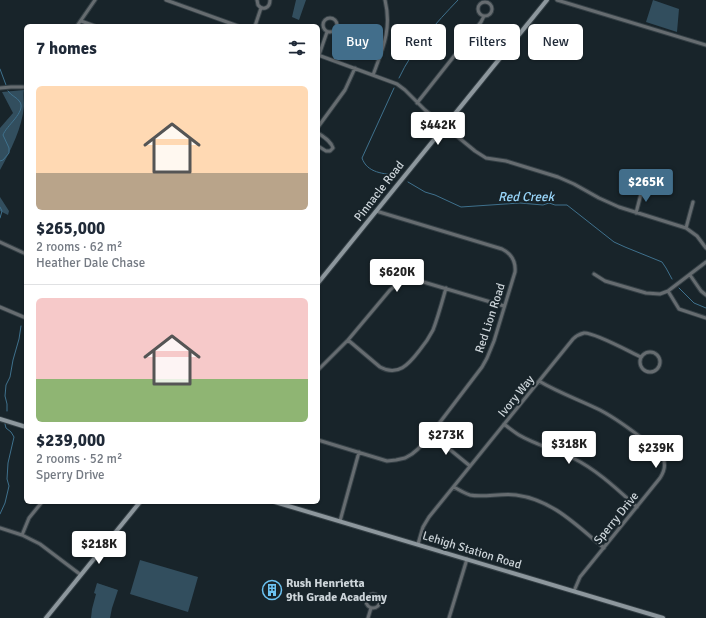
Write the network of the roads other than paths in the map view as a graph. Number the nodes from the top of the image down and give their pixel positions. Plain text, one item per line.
1 (95, 0) edge
2 (166, 0) edge
3 (257, 0) edge
4 (270, 0) edge
5 (385, 0) edge
6 (547, 0) edge
7 (557, 0) edge
8 (173, 1) edge
9 (261, 8) junction
10 (484, 16) junction
11 (81, 21) junction
12 (79, 24) edge
13 (89, 24) edge
14 (233, 24) edge
15 (256, 24) edge
16 (327, 32) junction
17 (706, 45) edge
18 (320, 50) edge
19 (320, 56) edge
20 (354, 68) junction
21 (374, 75) junction
22 (24, 87) edge
23 (0, 88) edge
24 (417, 103) junction
25 (320, 124) edge
26 (445, 126) junction
27 (320, 134) edge
28 (320, 147) edge
29 (642, 190) dead end
30 (693, 202) dead end
31 (376, 211) junction
32 (636, 213) junction
33 (686, 228) junction
34 (0, 242) edge
35 (706, 248) edge
36 (24, 253) edge
37 (706, 262) edge
38 (594, 274) dead end
39 (690, 275) junction
40 (320, 280) edge
41 (446, 288) junction
42 (668, 291) junction
43 (706, 295) edge
44 (504, 306) junction
45 (0, 307) edge
46 (24, 317) edge
47 (706, 318) edge
48 (348, 340) junction
49 (641, 357) junction
50 (320, 368) edge
51 (539, 381) junction
52 (0, 419) edge
53 (504, 424) junction
54 (24, 425) edge
55 (431, 434) junction
56 (320, 441) edge
57 (359, 452) junction
58 (470, 466) junction
59 (454, 487) junction
60 (40, 504) edge
61 (138, 504) edge
62 (282, 504) edge
63 (637, 507) junction
64 (340, 521) junction
65 (0, 528) edge
66 (22, 535) junction
67 (418, 544) junction
68 (604, 548) junction
69 (467, 559) junction
70 (81, 575) junction
71 (574, 591) junction
72 (371, 608) junction
73 (46, 618) edge
74 (368, 618) edge
75 (449, 618) edge
76 (663, 618) edge

1 - 11 street
2 - 8 street
3 - 9 street
4 - 9 street
5 - 21 street
6 - 26 main road, Pinnacle Road
7 - 17 street
8 - 14 street
9 - 15 street
10 - 10 street
10 - 24 street
11 - 12 street
11 - 13 street
16 - 16 street
16 - 18 street
19 - 20 street
20 - 21 street
20 - 25 street
21 - 24 street
22 - 23 street
24 - 26 street
26 - 31 main road, Pinnacle Road
26 - 32 street
27 - 28 street
29 - 32 street
30 - 33 street
31 - 40 main road, Pinnacle Road
31 - 44 street, Red Lion Road
32 - 33 street
33 - 35 street
34 - 36 street
37 - 39 street
38 - 42 street
39 - 42 street
39 - 43 street
41 - 44 street
41 - 48 street
41 - 48 street
42 - 47 street
44 - 55 street, Red Lion Road
45 - 46 street
48 - 50 street
49 - 49 street
49 - 51 street, Ivory Way
51 - 53 street, Ivory Way
51 - 63 street, Sperry Drive
52 - 54 main road
53 - 58 street, Ivory Way
53 - 63 street
55 - 57 street, Red Lion Road
55 - 58 street
56 - 57 street, Red Lion Road
57 - 64 street
58 - 59 street, Ivory Way
59 - 67 street, Ivory Way
59 - 68 street
60 - 66 street
61 - 70 main road
62 - 64 main road, Lehigh Station Road
63 - 68 street, Sperry Drive
64 - 67 main road, Lehigh Station Road
65 - 66 street
66 - 70 street
67 - 69 main road, Lehigh Station Road
68 - 71 street, Sperry Drive
69 - 71 main road, Lehigh Station Road
69 - 75 street
70 - 73 main road
71 - 76 main road, Lehigh Station Road
72 - 72 street
72 - 74 street

